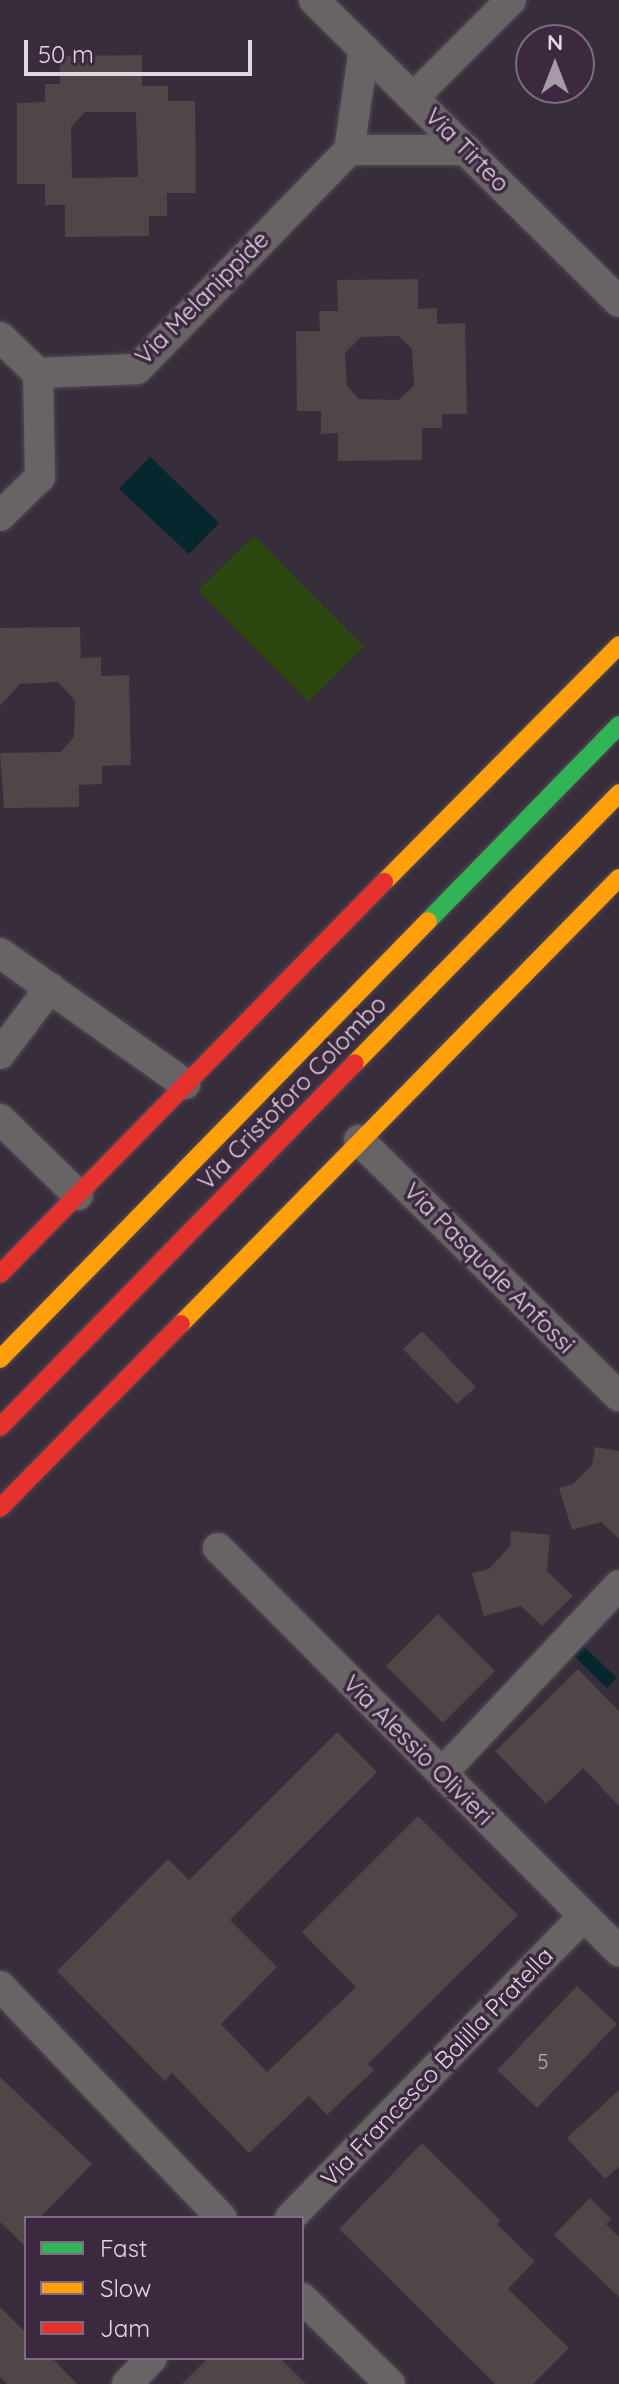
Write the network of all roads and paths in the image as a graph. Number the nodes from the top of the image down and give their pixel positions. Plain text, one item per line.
1 (314, 0) edge
2 (511, 0) edge
3 (364, 49) junction
4 (414, 97) junction
5 (349, 150) junction
6 (467, 150) junction
7 (619, 302) edge
8 (0, 337) edge
9 (38, 373) junction
10 (0, 516) edge
11 (619, 645) edge
12 (619, 725) edge
13 (619, 793) edge
14 (619, 878) edge
15 (0, 953) edge
16 (50, 988) junction
17 (0, 1054) edge
18 (185, 1084) junction
19 (0, 1119) edge
20 (359, 1140) junction
21 (78, 1195) junction
22 (0, 1274) edge
23 (0, 1359) edge
24 (619, 1396) edge
25 (0, 1427) edge
26 (0, 1508) edge
27 (218, 1548) dead end
28 (619, 1585) edge
29 (442, 1773) junction
30 (584, 1916) junction
31 (619, 1951) edge
32 (0, 1986) edge
33 (220, 2216) edge
34 (292, 2216) edge
35 (304, 2300) edge
36 (150, 2360) edge
37 (127, 2384) edge
38 (390, 2384) edge

1 - 3 street, Via Tirteo
2 - 4 street
3 - 4 street, Via Tirteo
3 - 5 street
4 - 6 street, Via Tirteo
5 - 6 street
5 - 9 street, Via Melanippide
6 - 7 street, Via Tirteo
8 - 9 street
9 - 10 street
11 - 18 street
12 - 23 street, Via Cristoforo Colombo
13 - 25 street, Via Cristoforo Colombo
14 - 20 street
15 - 16 street
16 - 17 street
16 - 18 street
18 - 21 street
19 - 21 street
20 - 24 street, Via Pasquale Anfossi
20 - 26 street
21 - 22 street
27 - 29 street, Via Alessio Olivieri
28 - 29 street
29 - 30 street, Via Alessio Olivieri
30 - 31 street, Via Alessio Olivieri
30 - 34 street, Via Francesco Balilla Pratella
32 - 33 street
35 - 38 street
36 - 37 street

